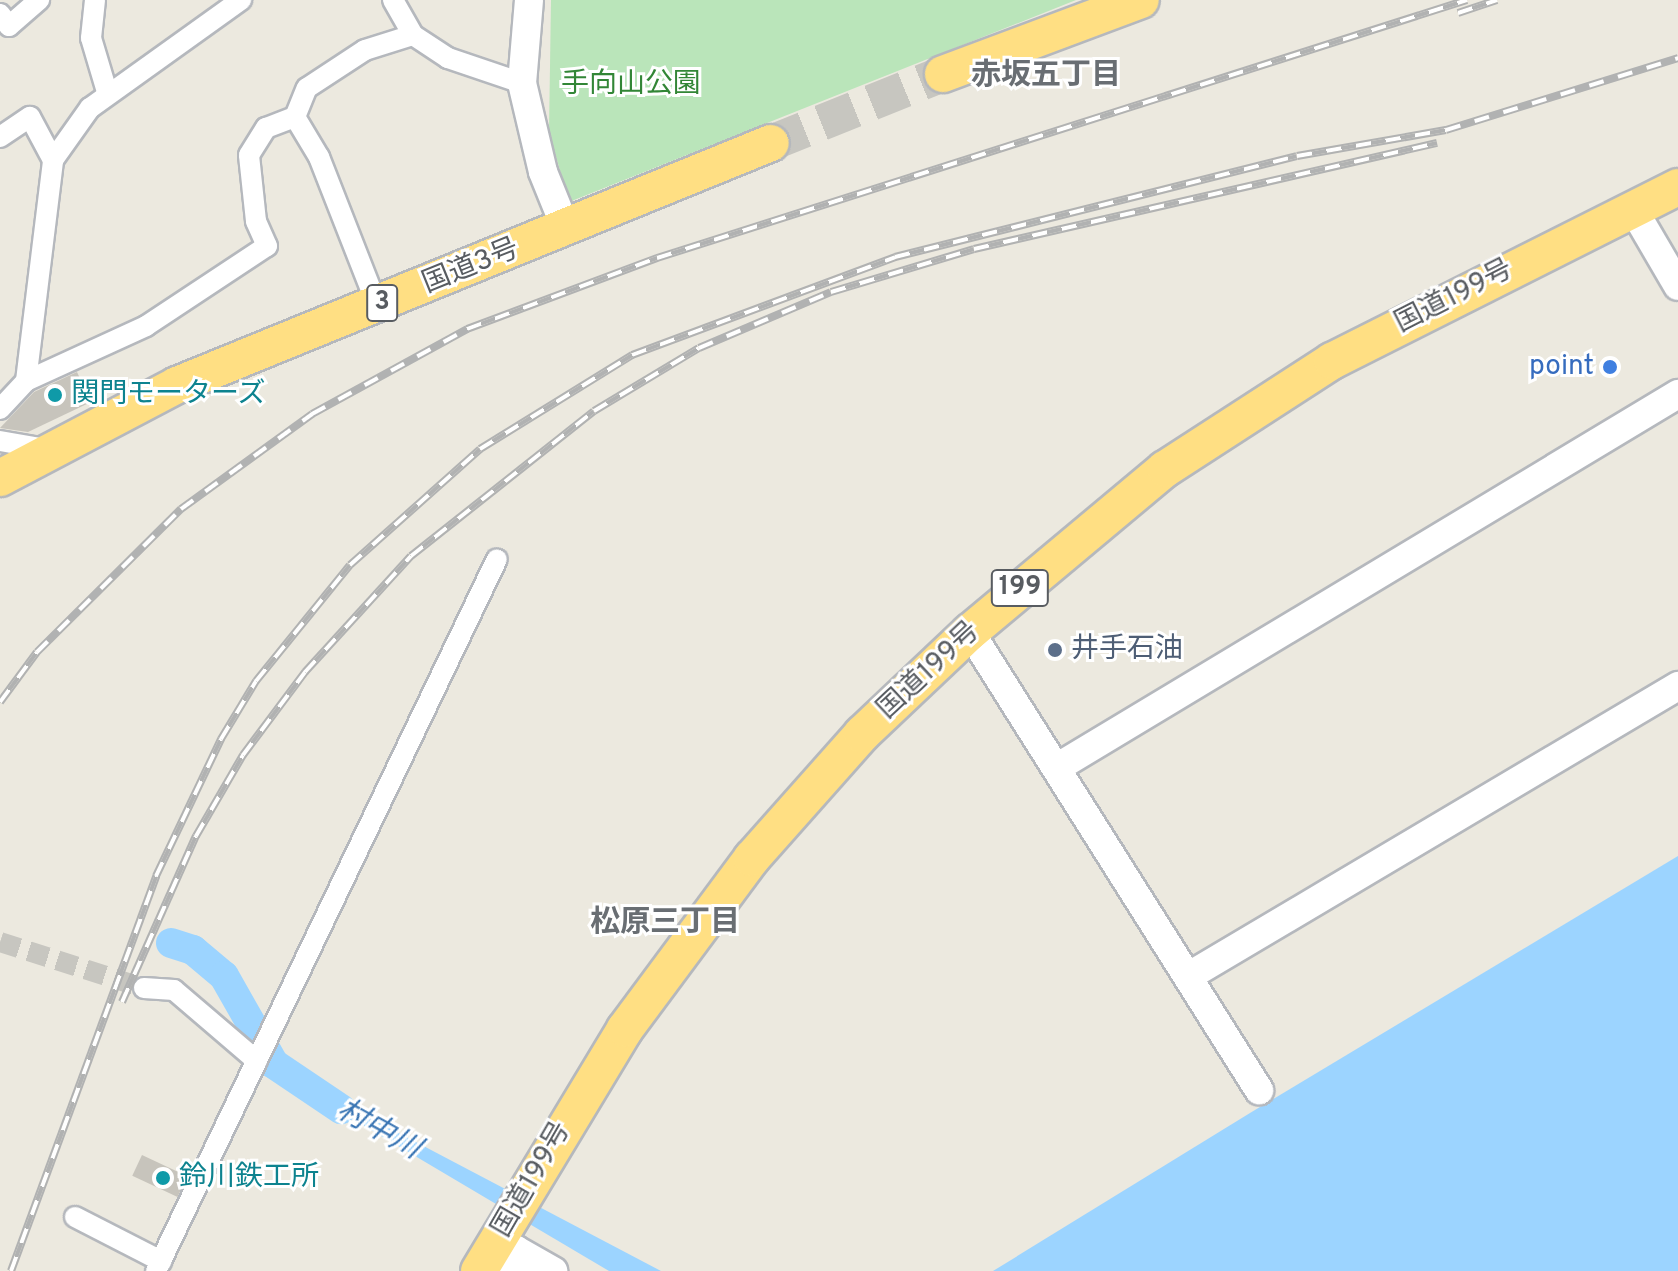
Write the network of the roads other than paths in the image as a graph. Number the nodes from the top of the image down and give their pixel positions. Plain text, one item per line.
1 (39, 0) edge
2 (95, 0) edge
3 (241, 0) edge
4 (393, 0) edge
5 (529, 0) edge
6 (1141, 0) edge
7 (0, 14) edge
8 (413, 35) junction
9 (943, 74) tunnel mouth
10 (522, 83) junction
11 (108, 95) junction
12 (295, 117) junction
13 (0, 137) edge
14 (771, 143) tunnel mouth
15 (53, 160) junction
16 (1678, 187) edge
17 (1678, 208) edge
18 (1638, 217) junction
19 (566, 229) junction
20 (1678, 286) edge
21 (377, 305) junction
22 (26, 381) junction
23 (1678, 394) edge
24 (0, 409) edge
25 (0, 441) edge
26 (46, 449) junction
27 (0, 478) edge
28 (497, 559) dead end
29 (976, 639) junction
30 (1678, 686) edge
31 (1058, 767) junction
32 (1189, 976) junction
33 (144, 988) tunnel mouth
34 (257, 1061) junction
35 (1259, 1090) dead end
36 (75, 1217) dead end
37 (506, 1253) edge
38 (159, 1266) edge
39 (553, 1271) edge

1 - 7 street
2 - 11 street
3 - 11 street
4 - 8 street
5 - 10 street
6 - 9 highway
8 - 10 street
8 - 12 street
10 - 19 street
11 - 15 street
12 - 21 street
12 - 22 street
13 - 15 street
14 - 19 highway, 国道3号 / 3
15 - 22 street
16 - 18 highway, 国道199号 / 199
17 - 18 highway, 国道199号 / 199
18 - 20 street
18 - 29 highway, 国道199号 / 199
19 - 21 highway, 国道3号 / 3
21 - 26 highway, 国道3号 / 3
22 - 24 street
23 - 31 street
25 - 26 street
26 - 27 highway, 国道3号 / 3
28 - 34 street
29 - 31 street
29 - 37 highway, 国道199号 / 199
30 - 32 street
31 - 32 street
32 - 35 street
33 - 34 street
34 - 38 street
36 - 38 street
37 - 39 street

